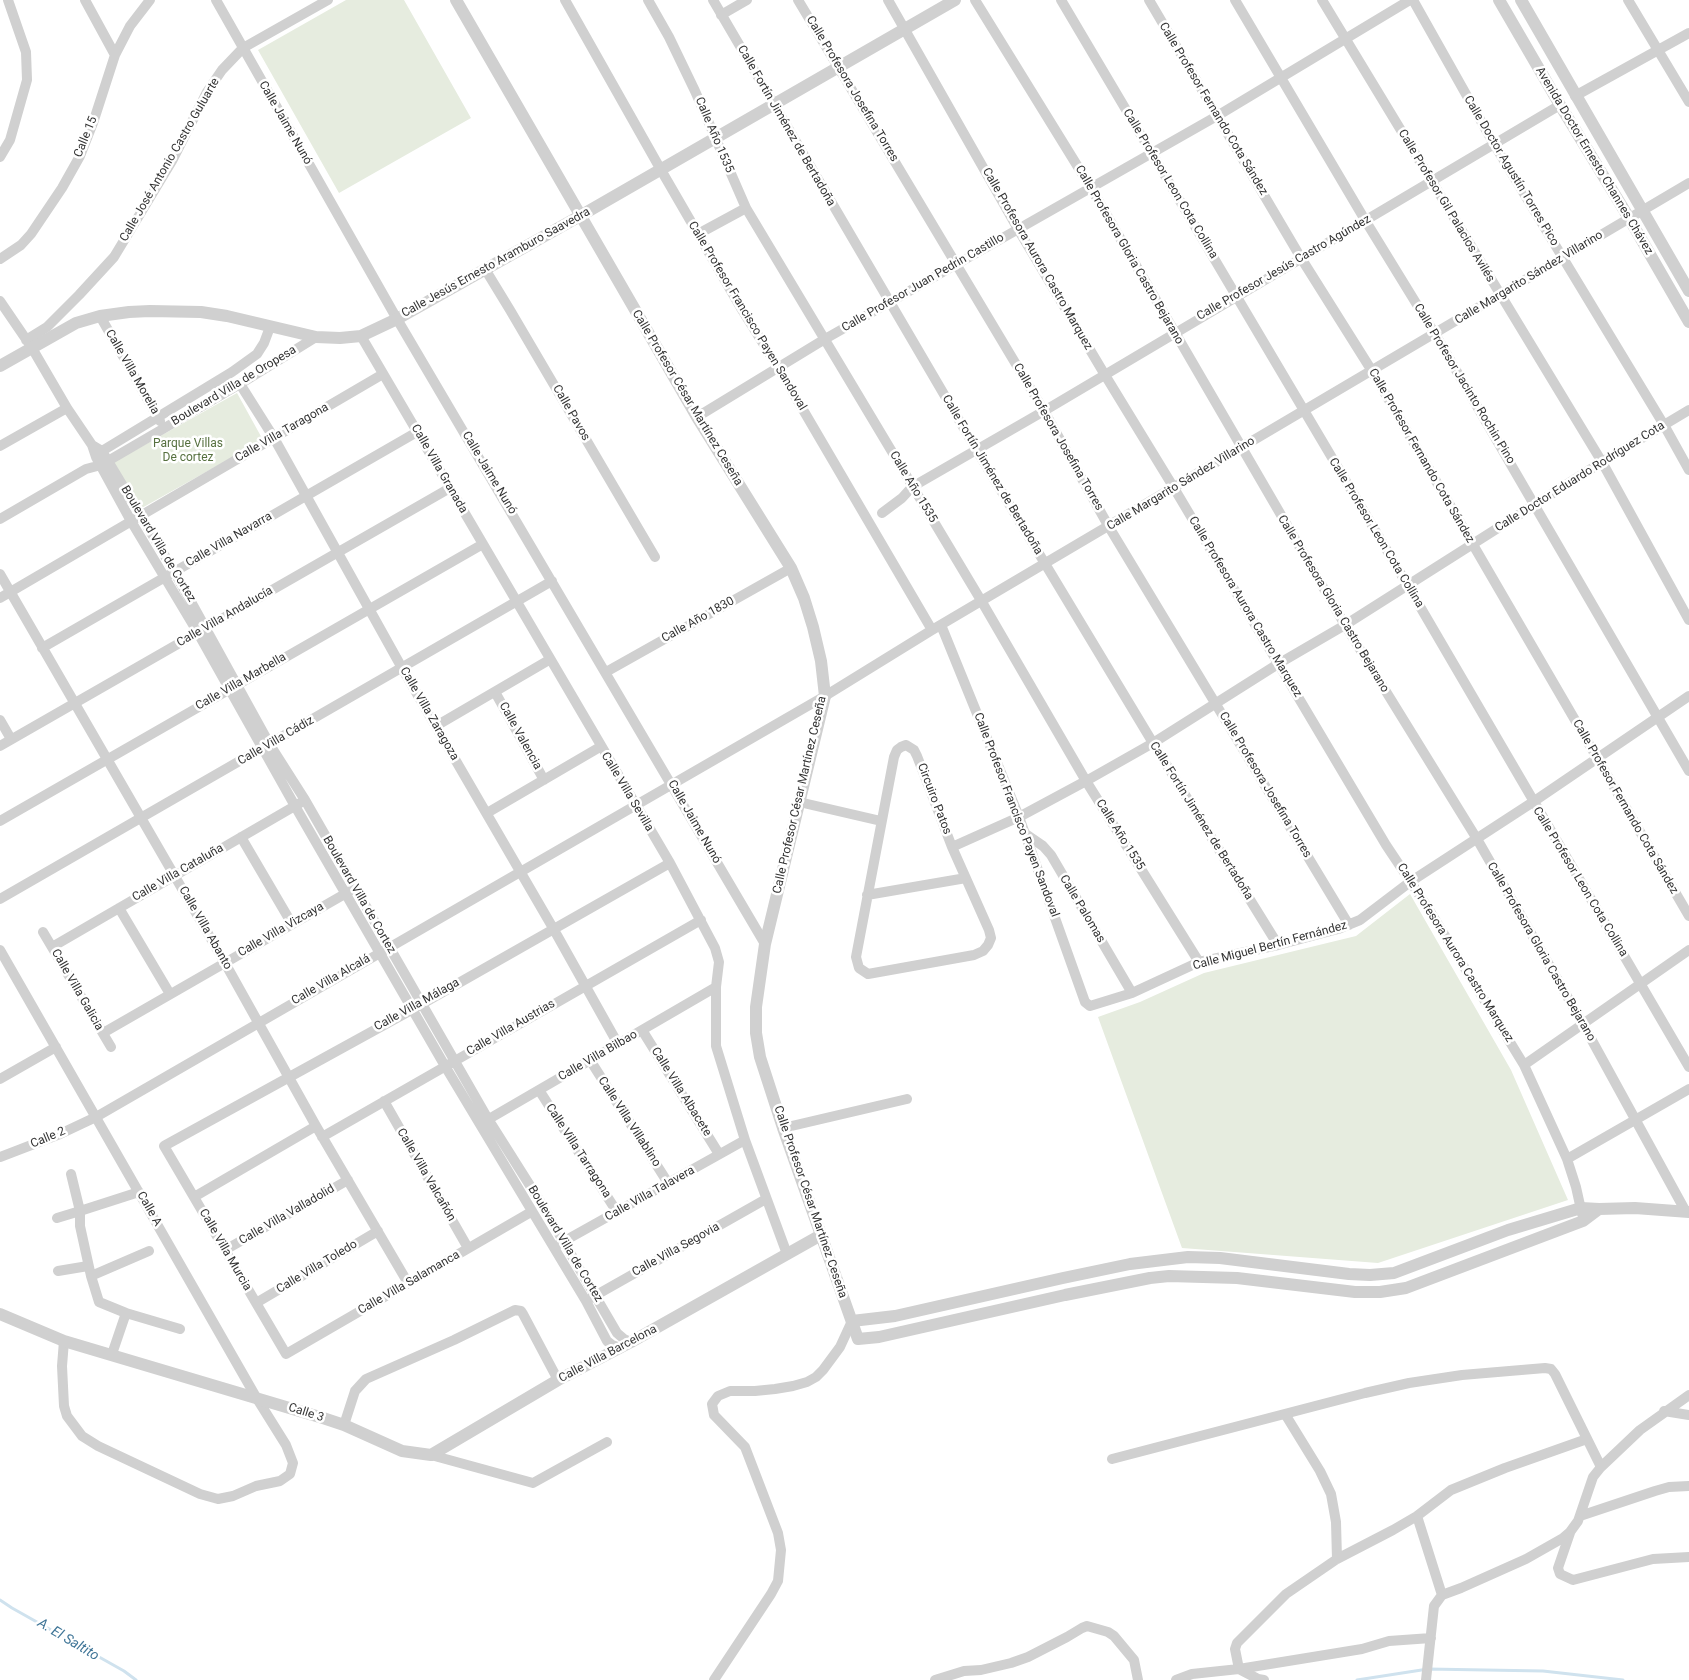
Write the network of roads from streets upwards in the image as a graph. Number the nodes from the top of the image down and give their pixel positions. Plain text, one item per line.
1 (7, 0) edge
2 (85, 0) edge
3 (150, 0) edge
4 (216, 0) edge
5 (328, 0) edge
6 (456, 0) edge
7 (565, 0) edge
8 (648, 0) edge
9 (713, 0) edge
10 (747, 0) edge
11 (798, 0) edge
12 (888, 0) edge
13 (955, 0) edge
14 (975, 0) edge
15 (1061, 0) edge
16 (1149, 0) edge
17 (1235, 0) edge
18 (1322, 0) edge
19 (1412, 0) edge
20 (1499, 0) edge
21 (1521, 0) edge
22 (1628, 0) edge
23 (0, 3) edge
24 (721, 15) junction
25 (905, 30) junction
26 (1689, 33) edge
27 (1345, 39) junction
28 (243, 48) junction
29 (1658, 50) junction
30 (115, 55) junction
31 (839, 67) junction
32 (1281, 78) junction
33 (1576, 96) junction
34 (1689, 102) edge
35 (772, 104) junction
36 (1560, 105) junction
37 (1217, 116) junction
38 (715, 139) junction
39 (1494, 144) junction
40 (1152, 153) junction
41 (0, 157) edge
42 (661, 170) junction
43 (1432, 181) junction
44 (1689, 183) edge
45 (1091, 188) junction
46 (746, 208) junction
47 (1642, 210) junction
48 (580, 216) junction
49 (1629, 218) junction
50 (1365, 220) junction
51 (1018, 228) junction
52 (698, 234) junction
53 (0, 258) edge
54 (1301, 258) junction
55 (1563, 258) junction
56 (957, 264) junction
57 (485, 269) junction
58 (1689, 291) edge
59 (1237, 296) junction
60 (1500, 296) junction
61 (0, 302) edge
62 (890, 303) junction
63 (100, 316) junction
64 (397, 319) junction
65 (1689, 322) edge
66 (270, 327) junction
67 (1174, 333) junction
68 (1435, 334) junction
69 (361, 336) junction
70 (316, 338) junction
71 (825, 339) junction
72 (29, 344) junction
73 (0, 366) edge
74 (778, 367) junction
75 (1372, 372) junction
76 (383, 374) junction
77 (1105, 375) junction
78 (240, 384) junction
79 (67, 408) junction
80 (1689, 410) edge
81 (1044, 411) junction
82 (1304, 411) junction
83 (157, 417) junction
84 (697, 417) junction
85 (1664, 425) junction
86 (163, 428) junction
87 (417, 432) junction
88 (274, 438) junction
89 (0, 446) edge
90 (976, 449) junction
91 (1241, 449) junction
92 (102, 459) junction
93 (1602, 462) junction
94 (1689, 470) edge
95 (912, 486) junction
96 (450, 488) junction
97 (1174, 488) junction
98 (306, 496) junction
99 (1535, 504) junction
100 (882, 513) dead end
101 (141, 516) junction
102 (0, 519) edge
103 (131, 521) junction
104 (1109, 527) junction
105 (482, 544) junction
106 (1473, 544) junction
107 (337, 552) junction
108 (655, 557) dead end
109 (1045, 563) junction
110 (791, 568) junction
111 (174, 572) junction
112 (0, 574) edge
113 (164, 577) junction
114 (552, 581) junction
115 (1408, 586) junction
116 (11, 592) junction
117 (0, 598) edge
118 (517, 602) junction
119 (982, 602) junction
120 (369, 609) junction
121 (1689, 620) edge
122 (1345, 625) junction
123 (936, 628) junction
124 (202, 630) junction
125 (42, 648) junction
126 (549, 660) junction
127 (1278, 664) junction
128 (402, 668) junction
129 (606, 672) junction
130 (233, 687) junction
131 (495, 692) junction
132 (825, 696) junction
133 (1689, 696) edge
134 (74, 704) junction
135 (1216, 705) junction
136 (1657, 718) junction
137 (0, 720) edge
138 (436, 726) junction
139 (11, 739) junction
140 (1152, 742) junction
141 (0, 746) edge
142 (266, 746) junction
143 (600, 747) junction
144 (1597, 758) junction
145 (106, 759) junction
146 (1689, 771) edge
147 (544, 780) junction
148 (1086, 781) junction
149 (671, 784) junction
150 (305, 800) junction
151 (799, 802) junction
152 (1533, 802) junction
153 (635, 805) junction
154 (295, 806) junction
155 (487, 813) junction
156 (1018, 817) junction
157 (141, 818) junction
158 (0, 820) edge
159 (881, 821) junction
160 (1024, 833) junction
161 (241, 837) junction
162 (1477, 839) junction
163 (952, 847) junction
164 (670, 863) junction
165 (521, 872) junction
166 (174, 876) junction
167 (966, 878) junction
168 (1410, 882) junction
169 (350, 891) junction
170 (867, 894) junction
171 (0, 900) edge
172 (119, 908) junction
173 (1689, 916) edge
174 (700, 920) junction
175 (292, 924) junction
176 (1350, 925) junction
177 (553, 928) junction
178 (43, 932) dead end
179 (765, 944) junction
180 (1278, 945) junction
181 (52, 947) junction
182 (384, 949) junction
183 (0, 950) edge
184 (1689, 950) edge
185 (1199, 962) junction
186 (225, 963) junction
187 (1641, 984) junction
188 (585, 986) junction
189 (716, 987) junction
190 (1132, 993) junction
191 (170, 994) junction
192 (417, 1006) junction
193 (1088, 1006) joint
194 (258, 1023) junction
195 (1583, 1024) junction
196 (642, 1030) junction
197 (103, 1033) junction
198 (618, 1044) junction
199 (56, 1048) junction
200 (111, 1048) dead end
201 (590, 1060) junction
202 (449, 1063) junction
203 (1524, 1065) junction
204 (1689, 1067) edge
205 (288, 1076) junction
206 (0, 1079) edge
207 (1689, 1089) edge
208 (539, 1090) junction
209 (907, 1099) dead end
210 (384, 1101) junction
211 (96, 1117) junction
212 (1635, 1121) junction
213 (484, 1122) junction
214 (316, 1126) junction
215 (783, 1128) junction
216 (322, 1137) junction
217 (745, 1140) junction
218 (164, 1146) joint
219 (719, 1154) junction
220 (0, 1157) edge
221 (1567, 1159) junction
222 (72, 1174) dead end
223 (348, 1180) junction
224 (668, 1183) junction
225 (139, 1192) junction
226 (194, 1197) junction
227 (766, 1199) junction
228 (1581, 1208) junction
229 (1599, 1210) junction
230 (80, 1211) junction
231 (531, 1212) junction
232 (617, 1212) junction
233 (1687, 1212) edge
234 (57, 1218) dead end
235 (1584, 1221) junction
236 (378, 1231) junction
237 (821, 1235) junction
238 (558, 1245) junction
239 (468, 1248) junction
240 (225, 1250) junction
241 (148, 1251) dead end
242 (787, 1254) junction
243 (1288, 1266) junction
244 (89, 1271) junction
245 (58, 1272) dead end
246 (1063, 1278) junction
247 (408, 1283) junction
248 (1284, 1283) junction
249 (596, 1295) junction
250 (1065, 1295) junction
251 (586, 1301) junction
252 (256, 1303) junction
253 (126, 1313) junction
254 (0, 1314) edge
255 (852, 1321) junction
256 (180, 1329) dead end
257 (858, 1338) junction
258 (64, 1341) junction
259 (626, 1345) junction
260 (840, 1348) junction
261 (112, 1354) junction
262 (286, 1354) joint
263 (558, 1380) junction
264 (1689, 1395) edge
265 (256, 1397) junction
266 (1664, 1412) junction
267 (1285, 1414) junction
268 (1689, 1415) edge
269 (344, 1425) junction
270 (1587, 1439) junction
271 (607, 1442) dead end
272 (431, 1455) junction
273 (1112, 1459) dead end
274 (1601, 1467) junction
275 (1689, 1486) edge
276 (1417, 1516) junction
277 (1580, 1516) junction
278 (1570, 1532) junction
279 (1689, 1557) edge
280 (1337, 1559) junction
281 (1442, 1595) junction
282 (1431, 1638) junction
283 (1239, 1669) junction
284 (714, 1680) edge
285 (935, 1680) edge
286 (1138, 1680) edge
287 (1176, 1680) edge
288 (1264, 1680) edge
289 (1426, 1680) edge

1 - 23 street
1 - 41 street
2 - 30 street
3 - 30 street, Calle 15
4 - 28 street, Calle Jaime Nunó
5 - 28 street, Calle José Antonio Castro Guluarte
6 - 48 street, Calle Profesor César Martínez Ceseña
7 - 42 street, Calle Profesor Francisco Payen Sandoval
8 - 38 street, Calle Año 1535
9 - 24 street, Calle Fortín Jiménez de Bertadoña
10 - 24 street
11 - 31 street, Calle Profesora Josefina Torres
12 - 25 street, Calle Profesora Aurora Castro Marquez
13 - 25 street, Calle Jesús Ernesto Aramburo Saavedra
14 - 45 street, Calle Profesora Gloria Castro Bejarano
15 - 40 street, Calle Profesor Leon Cota Collina
16 - 37 street, Calle Profesor Fernando Cota Sández
17 - 32 street, Calle Profesor Jacinto Rochin Pino
18 - 27 street, Calle Profesor Gil Palacios Avilés
19 - 27 street, Calle Profesor Juan Pedrin Castillo
19 - 39 street, Calle Doctor Agustín Torres Pico
20 - 36 street, Avenida Doctor Ernesto Channes Chávez
21 - 33 street, Avenida Doctor Ernesto Channes Chávez
22 - 29 street
24 - 35 street, Calle Fortín Jiménez de Bertadoña
25 - 31 street, Calle Jesús Ernesto Aramburo Saavedra
25 - 51 street, Calle Profesora Aurora Castro Marquez
26 - 29 street
27 - 32 street, Calle Profesor Juan Pedrin Castillo
27 - 43 street, Calle Profesor Gil Palacios Avilés
28 - 64 street, Calle Jaime Nunó
28 - 72 street, Calle José Antonio Castro Guluarte
29 - 33 street
29 - 34 street
30 - 53 street, Calle 15
31 - 35 street, Calle Jesús Ernesto Aramburo Saavedra
31 - 56 street, Calle Profesora Josefina Torres
32 - 37 street, Calle Profesor Juan Pedrin Castillo
32 - 50 street, Calle Profesor Jacinto Rochin Pino
33 - 47 street, Avenida Doctor Ernesto Channes Chávez
35 - 38 street, Calle Jesús Ernesto Aramburo Saavedra
35 - 62 street, Calle Fortín Jiménez de Bertadoña
36 - 39 street, Calle Profesor Jesús Castro Agúndez
36 - 49 street, Avenida Doctor Ernesto Channes Chávez
37 - 40 street, Calle Profesor Juan Pedrin Castillo
37 - 54 street, Calle Profesor Fernando Cota Sández
38 - 42 street, Calle Jesús Ernesto Aramburo Saavedra
38 - 46 street, Calle Año 1535
39 - 43 street, Calle Profesor Jesús Castro Agúndez
39 - 55 street, Calle Doctor Agustín Torres Pico
40 - 45 street, Calle Profesor Juan Pedrin Castillo
40 - 59 street, Calle Profesor Leon Cota Collina
42 - 48 street, Calle Jesús Ernesto Aramburo Saavedra
42 - 52 street, Calle Profesor Francisco Payen Sandoval
43 - 50 street, Calle Profesor Jesús Castro Agúndez
43 - 60 street, Calle Profesor Gil Palacios Avilés
44 - 47 street, Calle Margarito Sández Villarino
45 - 51 street, Calle Profesor Juan Pedrin Castillo
45 - 67 street, Calle Profesora Gloria Castro Bejarano
46 - 52 street
46 - 71 street, Calle Año 1535
47 - 49 street, Calle Margarito Sández Villarino
47 - 58 street, Avenida Doctor Ernesto Channes Chávez
48 - 57 street, Calle Jesús Ernesto Aramburo Saavedra
48 - 84 street, Calle Profesor César Martínez Ceseña
49 - 55 street, Calle Margarito Sández Villarino
49 - 65 street, Avenida Doctor Ernesto Channes Chávez
50 - 54 street, Calle Profesor Jesús Castro Agúndez
50 - 68 street, Calle Profesor Jacinto Rochin Pino
51 - 56 street, Calle Profesor Juan Pedrin Castillo
51 - 77 street, Calle Profesora Aurora Castro Marquez
52 - 74 street, Calle Profesor Francisco Payen Sandoval
54 - 59 street, Calle Profesor Jesús Castro Agúndez
54 - 75 street, Calle Profesor Fernando Cota Sández
55 - 60 street, Calle Margarito Sández Villarino
55 - 85 street, Calle Doctor Agustín Torres Pico
56 - 62 street, Calle Profesor Juan Pedrin Castillo
56 - 81 street, Calle Profesora Josefina Torres
57 - 64 street, Calle Jesús Ernesto Aramburo Saavedra
57 - 108 street, Calle Pavos
59 - 67 street, Calle Profesor Jesús Castro Agúndez
59 - 82 street, Calle Profesor Leon Cota Collina
60 - 68 street, Calle Margarito Sández Villarino
60 - 93 street, Calle Profesor Gil Palacios Avilés
61 - 72 street, Boulevard Villa de Cortez
62 - 71 street, Calle Profesor Juan Pedrin Castillo
62 - 90 street, Calle Fortín Jiménez de Bertadoña
63 - 66 street, Calle Jesús Ernesto Aramburo Saavedra
63 - 72 street, Calle Jesús Ernesto Aramburo Saavedra
63 - 83 street, Calle Villa Morelia
64 - 69 street, Calle Jesús Ernesto Aramburo Saavedra
64 - 114 street, Calle Jaime Nunó
66 - 70 street, Calle Jesús Ernesto Aramburo Saavedra
66 - 83 street, Boulevard Villa de Oropesa
67 - 77 street, Calle Profesor Jesús Castro Agúndez
67 - 91 street, Calle Profesora Gloria Castro Bejarano
68 - 75 street, Calle Margarito Sández Villarino
68 - 99 street, Calle Profesor Jacinto Rochin Pino
69 - 70 street, Calle Jesús Ernesto Aramburo Saavedra
69 - 76 street, Calle Villa Granada
70 - 78 street, Boulevard Villa de Oropesa
71 - 74 street, Calle Profesor Juan Pedrin Castillo
71 - 95 street, Calle Año 1535
72 - 73 street, Calle Jesús Ernesto Aramburo Saavedra
72 - 79 street, Boulevard Villa de Cortez
74 - 84 street, Calle Profesor Juan Pedrin Castillo
74 - 123 street, Calle Profesor Francisco Payen Sandoval
75 - 82 street, Calle Margarito Sández Villarino
75 - 106 street, Calle Profesor Fernando Cota Sández
76 - 87 street, Calle Villa Granada
76 - 88 street, Calle Villa Taragona
77 - 81 street, Calle Profesor Jesús Castro Agúndez
77 - 97 street, Calle Profesora Aurora Castro Marquez
78 - 86 street, Boulevard Villa de Oropesa
78 - 88 street, Calle Villa Zaragoza
79 - 89 street
79 - 92 street, Boulevard Villa de Cortez
80 - 85 street, Calle Doctor Eduardo Rodríguez Cota
81 - 90 street, Calle Profesor Jesús Castro Agúndez
81 - 104 street, Calle Profesora Josefina Torres
82 - 91 street, Calle Margarito Sández Villarino
82 - 115 street, Calle Profesor Leon Cota Collina
83 - 86 street, Calle Villa Morelia
83 - 92 street, Boulevard Villa de Oropesa
84 - 110 street, Calle Profesor César Martínez Ceseña
85 - 93 street, Calle Doctor Eduardo Rodríguez Cota
85 - 94 street, Calle Doctor Agustín Torres Pico
86 - 92 street, Boulevard Villa de Oropesa
87 - 96 street, Calle Villa Granada
87 - 98 street, Calle Villa Navarra
88 - 98 street, Calle Villa Zaragoza
88 - 101 street, Calle Villa Taragona
90 - 95 street, Calle Profesor Jesús Castro Agúndez
90 - 109 street, Calle Fortín Jiménez de Bertadoña
91 - 97 street, Calle Margarito Sández Villarino
91 - 122 street, Calle Profesora Gloria Castro Bejarano
92 - 101 street, Boulevard Villa de Cortez
92 - 102 street
92 - 103 street, Boulevard Villa de Cortez
93 - 99 street, Calle Doctor Eduardo Rodríguez Cota
93 - 121 street, Calle Profesor Gil Palacios Avilés
95 - 100 street, Calle Profesor Jesús Castro Agúndez
95 - 119 street, Calle Año 1535
96 - 105 street, Calle Villa Granada
96 - 107 street, Calle Villa Andalucía
97 - 104 street, Calle Margarito Sández Villarino
97 - 127 street, Calle Profesora Aurora Castro Marquez
98 - 107 street, Calle Villa Zaragoza
98 - 111 street, Calle Villa Navarra
99 - 106 street, Calle Doctor Eduardo Rodríguez Cota
99 - 136 street, Calle Profesor Jacinto Rochin Pino
101 - 103 street, Calle Villa Taragona
101 - 111 street, Boulevard Villa de Cortez
103 - 113 street, Boulevard Villa de Cortez
103 - 116 street, Calle Villa Taragona
104 - 109 street, Calle Margarito Sández Villarino
104 - 135 street, Calle Profesora Josefina Torres
105 - 118 street, Calle Villa Granada
105 - 120 street, Calle Villa Marbella
106 - 115 street, Calle Doctor Eduardo Rodríguez Cota
106 - 144 street, Calle Profesor Fernando Cota Sández
107 - 120 street, Calle Villa Zaragoza
107 - 124 street, Calle Villa Andalucía
109 - 119 street, Calle Margarito Sández Villarino
109 - 140 street, Calle Fortín Jiménez de Bertadoña
110 - 129 street, Calle Año 1830
110 - 132 street, Calle Profesor César Martínez Ceseña
111 - 113 street, Calle Villa Navarra
111 - 124 street, Boulevard Villa de Cortez
112 - 116 street, Calle Villa Abanto
113 - 124 street, Boulevard Villa de Cortez
113 - 125 street, Calle Villa Navarra
114 - 118 street, Calle Villa Cádiz
114 - 129 street, Calle Jaime Nunó
115 - 122 street, Calle Doctor Eduardo Rodríguez Cota
115 - 152 street, Calle Profesor Leon Cota Collina
116 - 117 street, Calle Villa Taragona
116 - 125 street, Calle Villa Abanto
118 - 126 street, Calle Villa Sevilla
118 - 128 street, Calle Villa Cádiz
119 - 123 street, Calle Margarito Sández Villarino
119 - 148 street, Calle Año 1535
120 - 128 street, Calle Villa Zaragoza
120 - 130 street, Calle Villa Marbella
122 - 127 street, Calle Doctor Eduardo Rodríguez Cota
122 - 162 street, Calle Profesora Gloria Castro Bejarano
123 - 132 street, Calle Margarito Sández Villarino
123 - 156 street, Calle Profesor Francisco Payen Sandoval
124 - 130 street, Boulevard Villa de Cortez
124 - 134 street, Calle Villa Andalucía
125 - 134 street, Calle Villa Abanto
126 - 131 street
126 - 143 street, Calle Villa Sevilla
127 - 135 street, Calle Doctor Eduardo Rodríguez Cota
127 - 168 street, Calle Profesora Aurora Castro Marquez
128 - 138 street, Calle Villa Zaragoza
128 - 142 street, Calle Villa Cádiz
129 - 149 street, Calle Jaime Nunó
130 - 142 street, Boulevard Villa de Cortez
130 - 145 street, Calle Villa Marbella
131 - 138 street
131 - 147 street, Calle Valencia
132 - 149 street, Calle Margarito Sández Villarino
132 - 151 street, Calle Profesor César Martínez Ceseña
133 - 136 street, Calle Miguel Bertín Fernández
134 - 139 street, Calle Villa Andalucía
134 - 145 street, Calle Villa Abanto
135 - 140 street, Calle Doctor Eduardo Rodríguez Cota
135 - 176 street, Calle Profesora Josefina Torres
136 - 144 street, Calle Miguel Bertín Fernández
136 - 146 street, Calle Profesor Jacinto Rochin Pino
137 - 139 street
138 - 155 street, Calle Villa Zaragoza
139 - 141 street, Calle Villa Andalucía
140 - 148 street, Calle Doctor Eduardo Rodríguez Cota
140 - 180 street, Calle Fortín Jiménez de Bertadoña
142 - 150 street, Boulevard Villa de Cortez
142 - 154 street, Boulevard Villa de Cortez
142 - 157 street, Calle Villa Cádiz
143 - 147 street
143 - 153 street, Calle Villa Sevilla
144 - 152 street, Calle Miguel Bertín Fernández
144 - 173 street, Calle Profesor Fernando Cota Sández
145 - 157 street, Calle Villa Abanto
145 - 158 street, Calle Villa Marbella
147 - 155 street
148 - 156 street, Calle Doctor Eduardo Rodríguez Cota
148 - 185 street, Calle Año 1535
149 - 153 street, Calle Villa Alcalá
149 - 179 street, Calle Jaime Nunó
150 - 154 street, Calle Villa Cataluña
150 - 169 street, Boulevard Villa de Cortez
151 - 159 street
151 - 179 street, Calle Profesor César Martínez Ceseña
152 - 162 street, Calle Miguel Bertín Fernández
152 - 187 street, Calle Profesor Leon Cota Collina
153 - 164 street, Calle Villa Sevilla
153 - 165 street, Calle Villa Alcalá
154 - 161 street, Calle Villa Cataluña
154 - 169 street, Boulevard Villa de Cortez
155 - 165 street, Calle Villa Zaragoza
156 - 160 street, Calle Profesor Francisco Payen Sandoval
156 - 163 street, Calle Doctor Eduardo Rodríguez Cota
157 - 166 street, Calle Villa Abanto
157 - 171 street, Calle Villa Cádiz
159 - 163 street, Circuiro Patos
159 - 170 street, Circuiro Patos
160 - 190 street, Calle Palomas
160 - 193 street, Calle Profesor Francisco Payen Sandoval
161 - 166 street, Calle Villa Cataluña
161 - 175 street
162 - 168 street, Calle Miguel Bertín Fernández
162 - 195 street, Calle Profesora Gloria Castro Bejarano
163 - 167 street, Circuiro Patos
164 - 174 street, Calle Villa Sevilla
164 - 177 street, Calle Villa Málaga
165 - 177 street, Calle Villa Zaragoza
165 - 182 street, Calle Villa Alcalá
166 - 172 street, Calle Villa Cataluña
166 - 186 street, Calle Villa Abanto
167 - 170 street
167 - 170 street, Circuiro Patos
168 - 176 street, Calle Miguel Bertín Fernández
168 - 203 street, Calle Profesora Aurora Castro Marquez
169 - 175 street, Calle Villa Vizcaya
169 - 182 street, Boulevard Villa de Cortez
172 - 181 street, Calle Villa Cataluña
172 - 191 street
174 - 188 street, Calle Villa Austrias
174 - 189 street, Calle Villa Sevilla
175 - 186 street, Calle Villa Vizcaya
176 - 180 street, Calle Miguel Bertín Fernández
177 - 188 street, Calle Villa Zaragoza
177 - 192 street, Calle Villa Málaga
178 - 181 street, Calle Villa Galicia
179 - 215 street, Calle Profesor César Martínez Ceseña
180 - 185 street, Calle Miguel Bertín Fernández
181 - 197 street, Calle Villa Galicia
182 - 192 street, Boulevard Villa de Cortez
182 - 194 street, Calle Villa Alcalá
183 - 199 street, Calle A
184 - 187 street
185 - 190 street, Calle Miguel Bertín Fernández
186 - 191 street, Calle Villa Vizcaya
186 - 194 street, Calle Villa Abanto
187 - 195 street
187 - 204 street, Calle Profesor Leon Cota Collina
188 - 198 street, Calle Villa Zaragoza
188 - 202 street, Calle Villa Austrias
189 - 196 street, Calle Villa Bilbao
189 - 217 street
190 - 193 street, Calle Miguel Bertín Fernández
191 - 197 street, Calle Villa Vizcaya
192 - 202 street, Boulevard Villa de Cortez
192 - 205 street, Calle Villa Málaga
194 - 205 street, Calle Villa Abanto
194 - 211 street, Calle Villa Alcalá
195 - 203 street
195 - 212 street, Calle Profesora Gloria Castro Bejarano
196 - 198 street, Calle Villa Bilbao
196 - 219 street, Calle Villa Albacete
197 - 200 street, Calle Villa Galicia
198 - 201 street, Calle Villa Bilbao
199 - 206 street
199 - 211 street, Calle A
201 - 208 street, Calle Villa Bilbao
201 - 224 street, Calle Villa Villablino
202 - 210 street, Calle Villa Austrias
202 - 213 street, Boulevard Villa de Cortez
203 - 221 street, Calle Profesora Aurora Castro Marquez
205 - 214 street, Calle Villa Abanto
205 - 218 street, Calle Villa Málaga
207 - 212 street
208 - 213 street, Calle Villa Bilbao
208 - 232 street, Calle Villa Tarragona
209 - 215 street
210 - 216 street, Calle Villa Austrias
210 - 239 street, Calle Villa Valcañón
211 - 220 street, Calle 2
211 - 225 street, Calle A
212 - 221 street
212 - 233 street, Calle Profesora Gloria Castro Bejarano
213 - 231 street, Boulevard Villa de Cortez
213 - 238 street, Boulevard Villa de Cortez
214 - 216 street, Calle Villa Abanto
214 - 226 street
215 - 237 street, Calle Profesor César Martínez Ceseña
216 - 223 street, Calle Villa Abanto
217 - 219 street, Calle Villa Talavera
217 - 227 street
218 - 226 street, Calle Villa Murcia
219 - 224 street, Calle Villa Talavera
221 - 228 street, Calle Profesora Aurora Castro Marquez
222 - 230 street
223 - 236 street, Calle Villa Abanto
223 - 240 street, Calle Villa Valladolid
224 - 232 street, Calle Villa Talavera
225 - 230 street
225 - 265 street, Calle A
226 - 240 street, Calle Villa Murcia
227 - 242 street
227 - 249 street, Calle Villa Segovia
228 - 229 street
228 - 235 street, Calle Profesora Aurora Castro Marquez
228 - 243 street
229 - 233 street
229 - 235 street
230 - 234 street
230 - 244 street
231 - 238 street, Boulevard Villa de Cortez
231 - 239 street, Calle Villa Salamanca
232 - 238 street, Calle Villa Talavera
235 - 248 street
236 - 247 street, Calle Villa Abanto
236 - 252 street, Calle Villa Toledo
237 - 242 street, Calle Villa Barcelona
237 - 255 street, Calle Profesor César Martínez Ceseña
238 - 249 street, Boulevard Villa de Cortez
238 - 251 street, Boulevard Villa de Cortez
239 - 247 street, Calle Villa Salamanca
240 - 252 street, Calle Villa Murcia
241 - 244 street
242 - 259 street, Calle Villa Barcelona
243 - 246 street
243 - 248 street
244 - 245 street
244 - 253 street
246 - 250 street
246 - 255 street
247 - 262 street, Calle Villa Salamanca
248 - 250 street
249 - 251 street, Calle Villa Segovia
249 - 259 street, Boulevard Villa de Cortez
250 - 257 street
251 - 259 street, Boulevard Villa de Cortez
252 - 262 street, Calle Villa Murcia
253 - 256 street
253 - 261 street
254 - 258 street, Calle 3
255 - 257 street, Calle Profesor César Martínez Ceseña
255 - 260 street
257 - 260 street
258 - 261 street, Calle 3
258 - 265 street, Calle A
259 - 263 street, Calle Villa Barcelona
260 - 284 street
261 - 265 street, Calle 3
263 - 269 street
263 - 272 street, Calle Villa Barcelona
264 - 266 street
265 - 269 street, Calle 3
266 - 268 street
266 - 274 street
267 - 270 street
267 - 273 street
267 - 280 street
269 - 272 street, Calle 3
270 - 274 street
270 - 276 street
271 - 272 street, Calle 3
274 - 277 street
275 - 277 street
276 - 280 street
276 - 281 street
277 - 278 street
278 - 279 street
278 - 281 street
280 - 283 street
281 - 282 street
282 - 283 street
282 - 289 street
283 - 287 street
283 - 288 street
285 - 286 street

